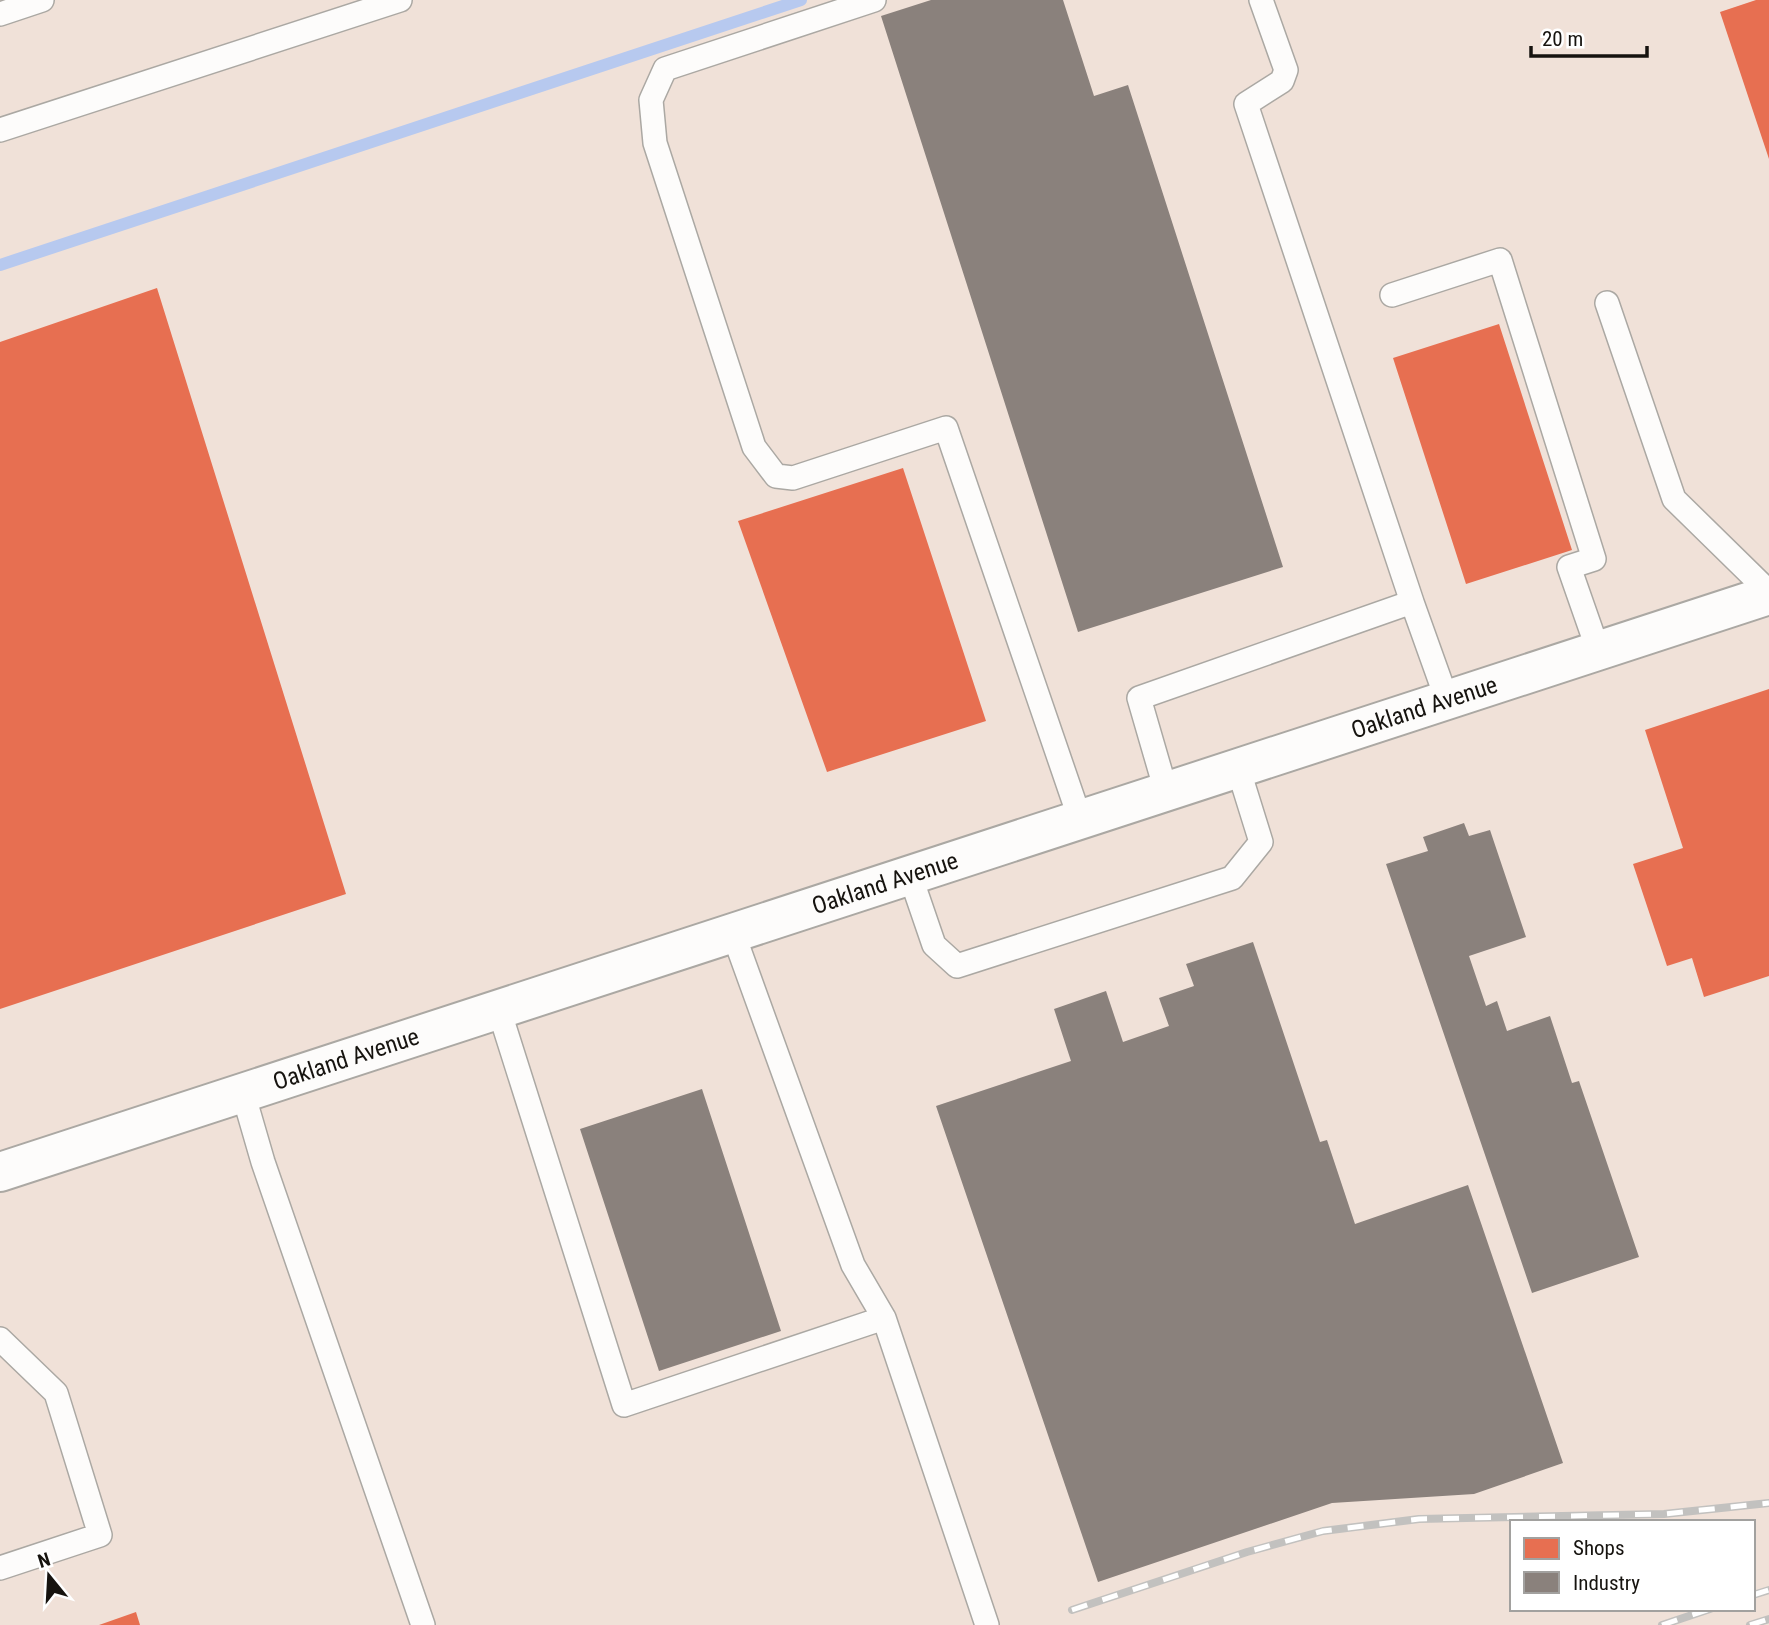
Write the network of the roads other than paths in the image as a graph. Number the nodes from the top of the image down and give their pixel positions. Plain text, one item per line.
1 (42, 0) edge
2 (400, 0) edge
3 (874, 0) edge
4 (1261, 0) edge
5 (0, 14) edge
6 (0, 130) edge
7 (1392, 295) dead end
8 (1607, 303) dead end
9 (1769, 594) edge
10 (1412, 602) junction
11 (1598, 650) junction
12 (1447, 700) junction
13 (1238, 768) junction
14 (1166, 792) junction
15 (1080, 819) junction
16 (910, 875) junction
17 (733, 933) junction
18 (499, 1010) junction
19 (243, 1093) junction
20 (0, 1172) edge
21 (884, 1318) junction
22 (0, 1339) edge
23 (0, 1567) edge
24 (423, 1625) edge
25 (987, 1625) edge

1 - 5 lane
2 - 6 lane
3 - 15 lane
4 - 10 lane
7 - 11 lane
8 - 9 lane
9 - 11 street, Oakland Avenue
10 - 12 lane
10 - 14 lane
11 - 12 street, Oakland Avenue
12 - 13 street, Oakland Avenue
13 - 14 street, Oakland Avenue
13 - 16 lane
14 - 15 street, Oakland Avenue
15 - 16 street, Oakland Avenue
16 - 17 street, Oakland Avenue
17 - 18 street, Oakland Avenue
17 - 21 lane
18 - 19 street, Oakland Avenue
18 - 21 lane
19 - 20 street, Oakland Avenue
19 - 24 lane
21 - 25 lane
22 - 23 lane

